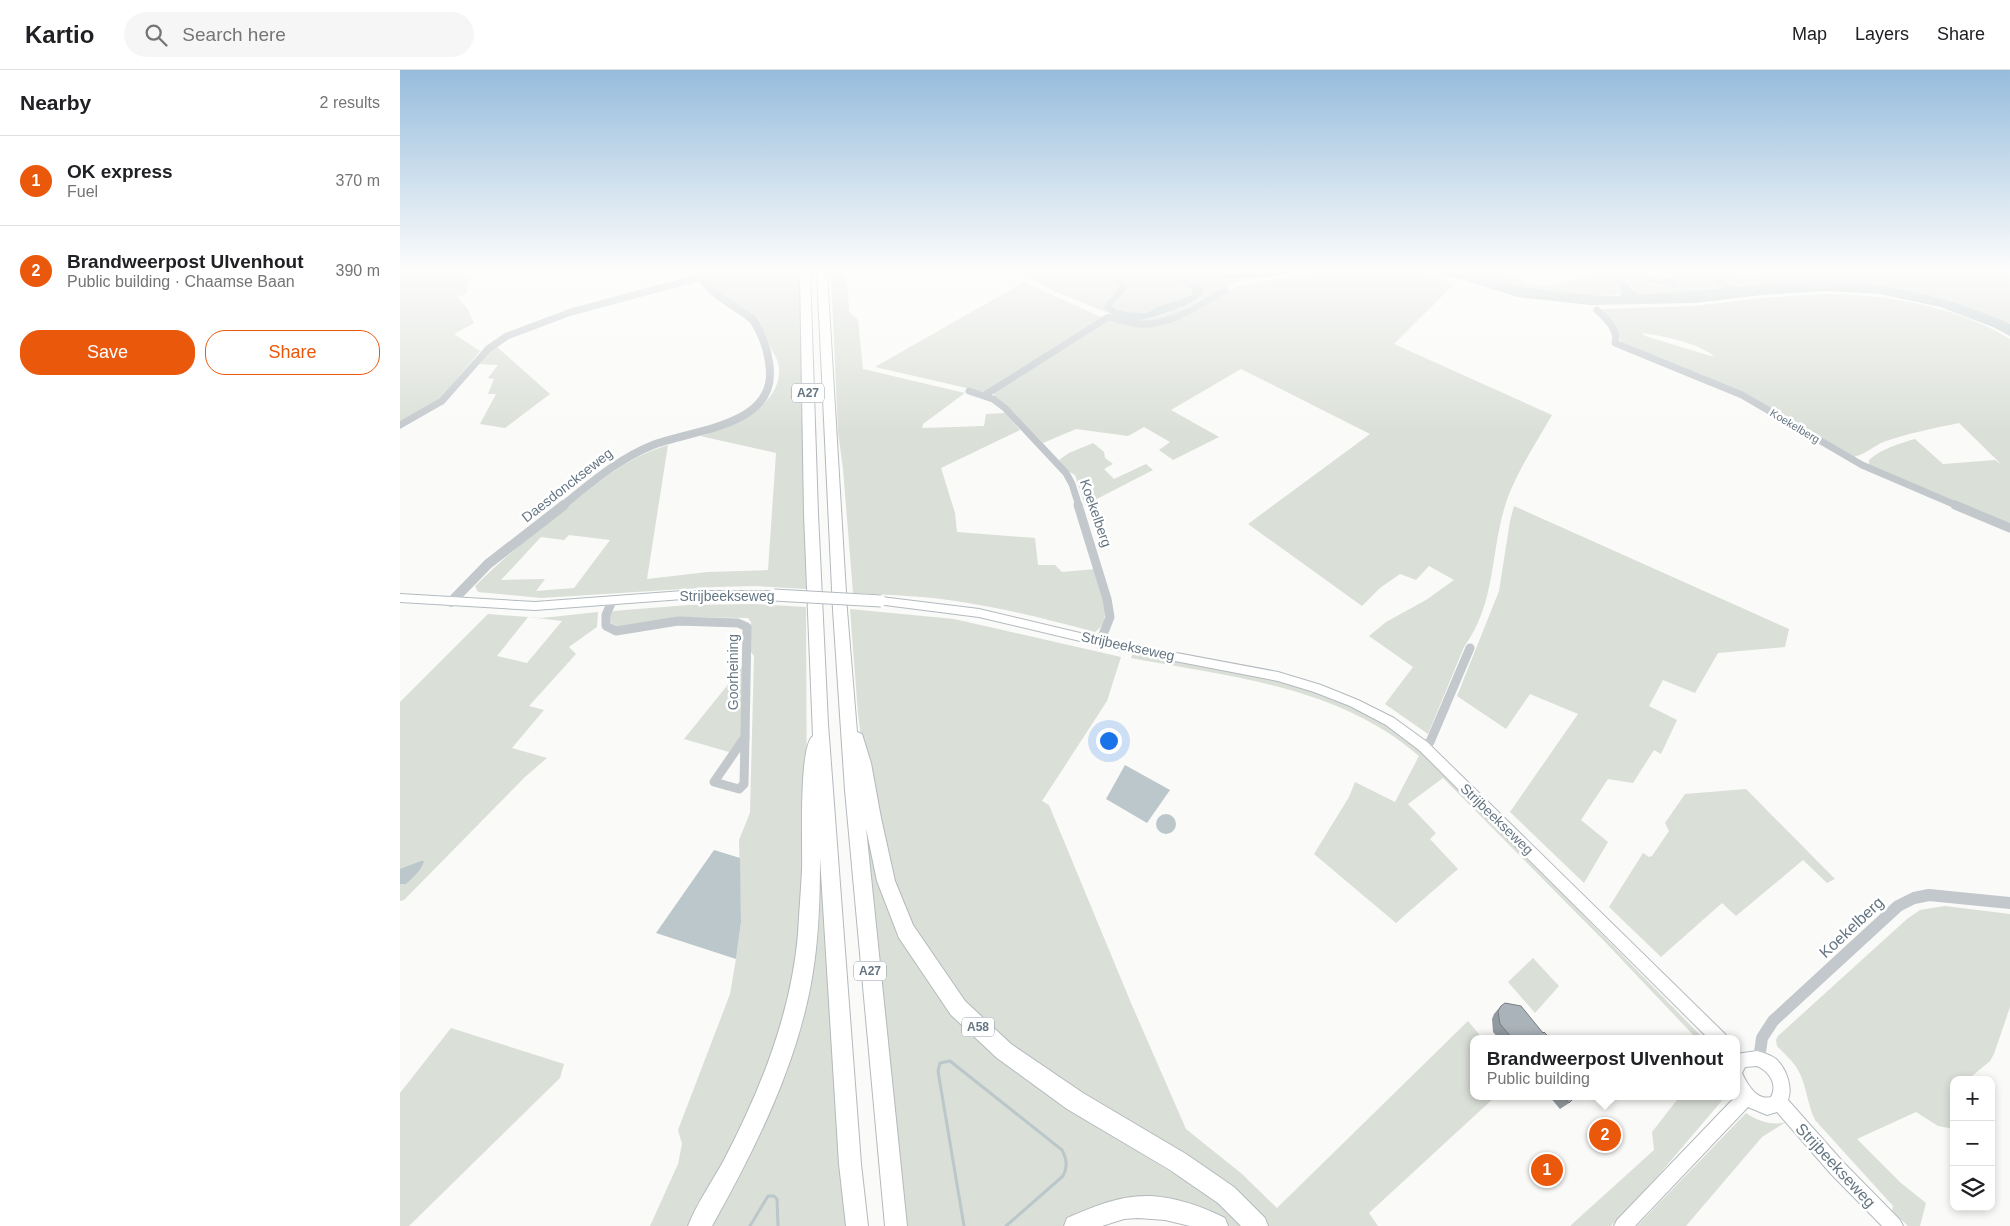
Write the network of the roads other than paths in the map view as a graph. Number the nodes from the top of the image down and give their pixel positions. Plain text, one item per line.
1 (534, 326) edge
2 (755, 326) edge
3 (806, 326) edge
4 (825, 326) edge
5 (1094, 326) edge
6 (1611, 326) edge
7 (969, 391) dead end
8 (985, 395) junction
9 (400, 425) edge
10 (2010, 528) edge
11 (400, 598) edge
12 (612, 601) junction
13 (451, 602) junction
14 (1100, 642) junction
15 (1470, 648) dead end
16 (849, 715) junction
17 (820, 724) junction
18 (745, 737) junction
19 (1423, 746) junction
20 (2010, 903) edge
21 (1716, 1035) edge
22 (1759, 1059) junction
23 (1740, 1060) edge
24 (1740, 1086) edge
25 (1747, 1096) junction
26 (1779, 1102) junction
27 (699, 1226) edge
28 (856, 1226) edge
29 (896, 1226) edge
30 (1075, 1226) edge
31 (1217, 1226) edge
32 (1256, 1226) edge
33 (1623, 1226) edge
34 (1894, 1226) edge

1 - 9 street
2 - 13 street, Daesdonckseweg
3 - 17 highway, A27
4 - 16 highway, A27
5 - 8 street
6 - 10 street, Koekelberg
7 - 8 street, Koekelberg
8 - 14 street, Koekelberg
11 - 13 main road, Strijbeekseweg
12 - 13 main road, Strijbeekseweg
12 - 14 main road, Strijbeekseweg, bridge
12 - 18 street, Goorheining
14 - 19 main road, Strijbeekseweg
15 - 19 street
16 - 29 highway, A27
16 - 32 highway, A58
17 - 27 highway
17 - 28 highway, A27
18 - 18 street, Goorheining
19 - 21 main road, Strijbeekseweg
20 - 22 street, Koekelberg
22 - 23 main road
22 - 26 main road
24 - 25 main road
25 - 26 main road
25 - 33 main road
26 - 34 main road, Strijbeekseweg
30 - 31 highway

